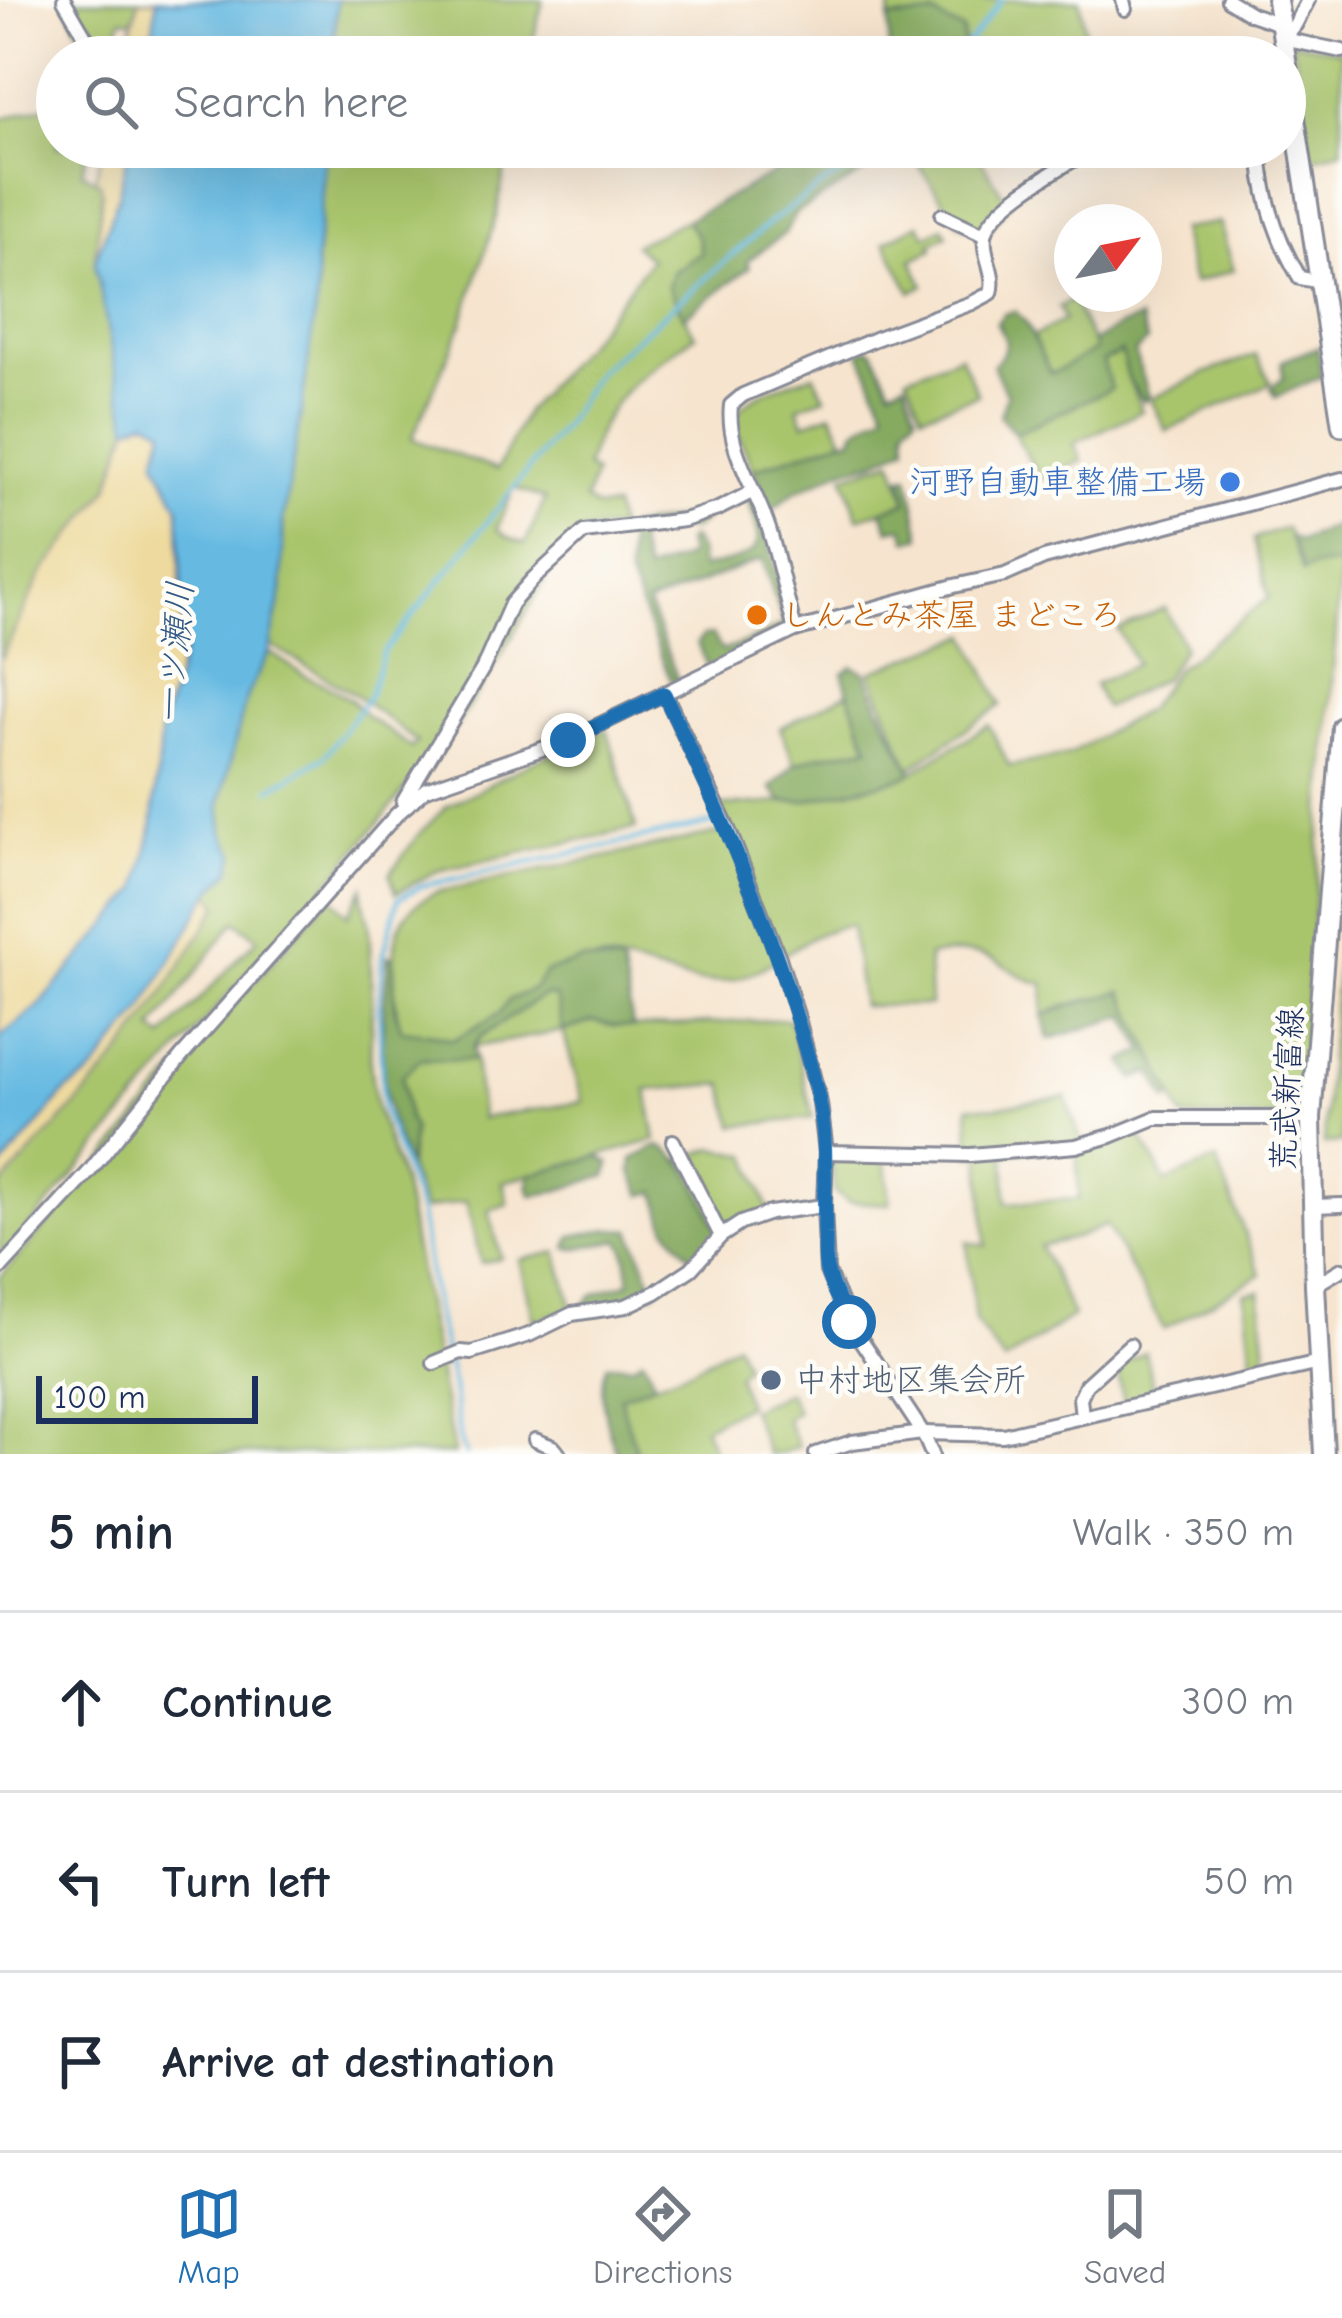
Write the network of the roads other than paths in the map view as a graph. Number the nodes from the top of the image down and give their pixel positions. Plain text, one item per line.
1 (64, 0) edge
2 (1228, 0) edge
3 (1276, 0) edge
4 (1308, 0) edge
5 (85, 36) edge
6 (1274, 36) edge
7 (1282, 36) edge
8 (1288, 36) edge
9 (1306, 46) edge
10 (1342, 50) edge
11 (1064, 168) edge
12 (1263, 168) edge
13 (1303, 168) edge
14 (942, 215) dead end
15 (984, 235) junction
16 (1322, 282) junction
17 (1342, 426) edge
18 (1342, 479) edge
19 (754, 491) junction
20 (795, 630) junction
21 (664, 694) junction
22 (1342, 727) edge
23 (397, 814) junction
24 (1312, 1118) junction
25 (674, 1141) dead end
26 (826, 1152) junction
27 (1342, 1204) edge
28 (824, 1206) junction
29 (1313, 1207) junction
30 (721, 1236) junction
31 (0, 1269) edge
32 (1342, 1269) edge
33 (1315, 1285) junction
34 (1130, 1345) dead end
35 (442, 1360) dead end
36 (1319, 1363) junction
37 (1082, 1416) junction
38 (923, 1432) junction
39 (535, 1440) dead end
40 (559, 1454) edge
41 (816, 1454) edge
42 (932, 1454) edge
43 (1324, 1454) edge

1 - 5 street
2 - 6 street
3 - 7 main road
4 - 8 street
9 - 10 street
11 - 15 street
12 - 16 street
13 - 16 main road
14 - 15 street
15 - 19 street
16 - 17 main road
18 - 20 street
19 - 20 street
19 - 23 street
20 - 21 street
21 - 23 street
21 - 26 street
22 - 24 main road, 荒武新富線
23 - 31 street
24 - 26 street
24 - 29 main road, 荒武新富線
25 - 30 street
26 - 28 street
27 - 29 street
28 - 30 street
28 - 38 street
29 - 33 main road, 荒武新富線
30 - 35 street
32 - 33 street
33 - 36 main road, 荒武新富線
34 - 37 street
36 - 37 street
36 - 43 main road, 荒武新富線
37 - 38 street
38 - 41 street
38 - 42 street
39 - 40 street

